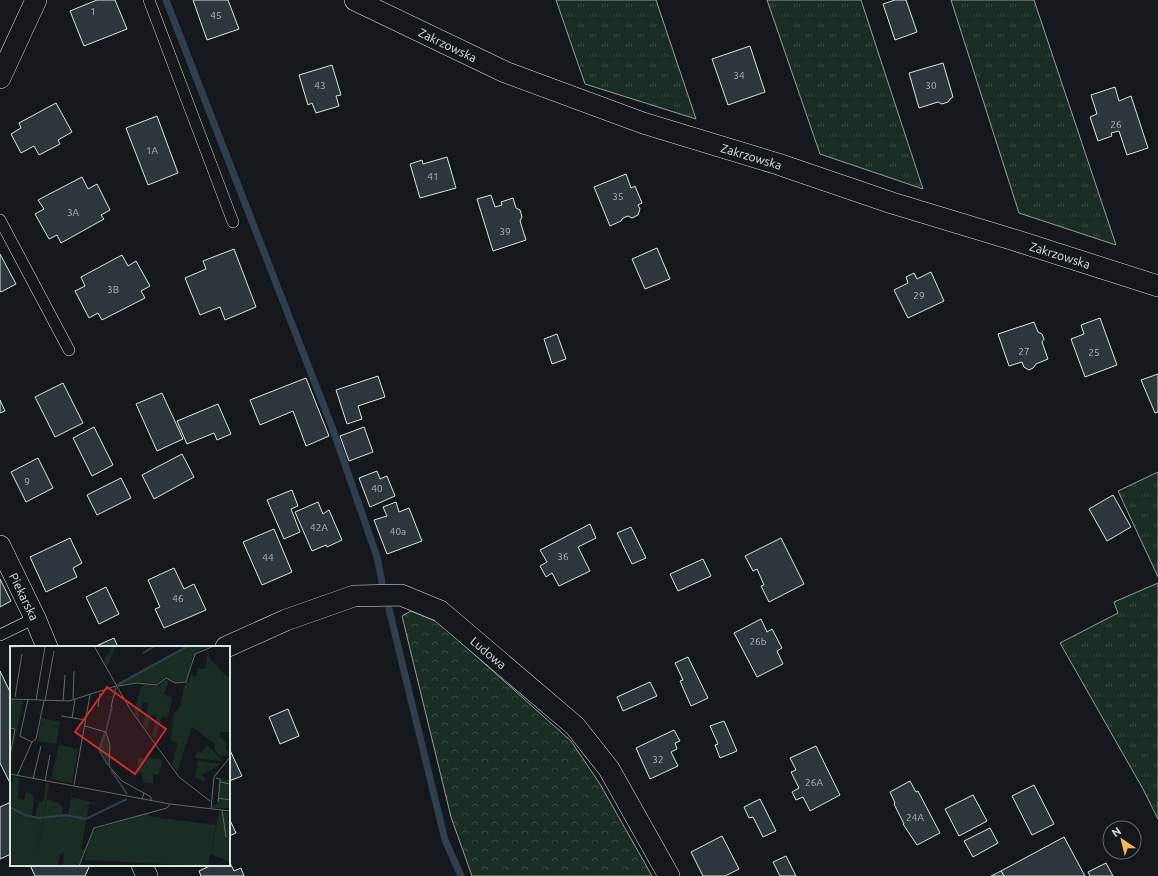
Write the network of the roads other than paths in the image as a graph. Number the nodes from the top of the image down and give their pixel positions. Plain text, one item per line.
1 (36, 0) edge
2 (149, 0) edge
3 (355, 0) edge
4 (0, 78) edge
5 (0, 220) edge
6 (233, 222) dead end
7 (1158, 286) edge
8 (69, 350) dead end
9 (0, 546) edge
10 (34, 618) junction
11 (0, 635) edge
12 (47, 646) edge
13 (228, 646) edge
14 (142, 866) edge
15 (147, 876) edge
16 (669, 876) edge

1 - 4 street
2 - 6 lane
3 - 7 street, Zakrzowska
5 - 8 lane
9 - 10 street, Piekarska
10 - 11 lane
10 - 12 street, Piekarska
13 - 16 street, Ludowa
14 - 15 street

